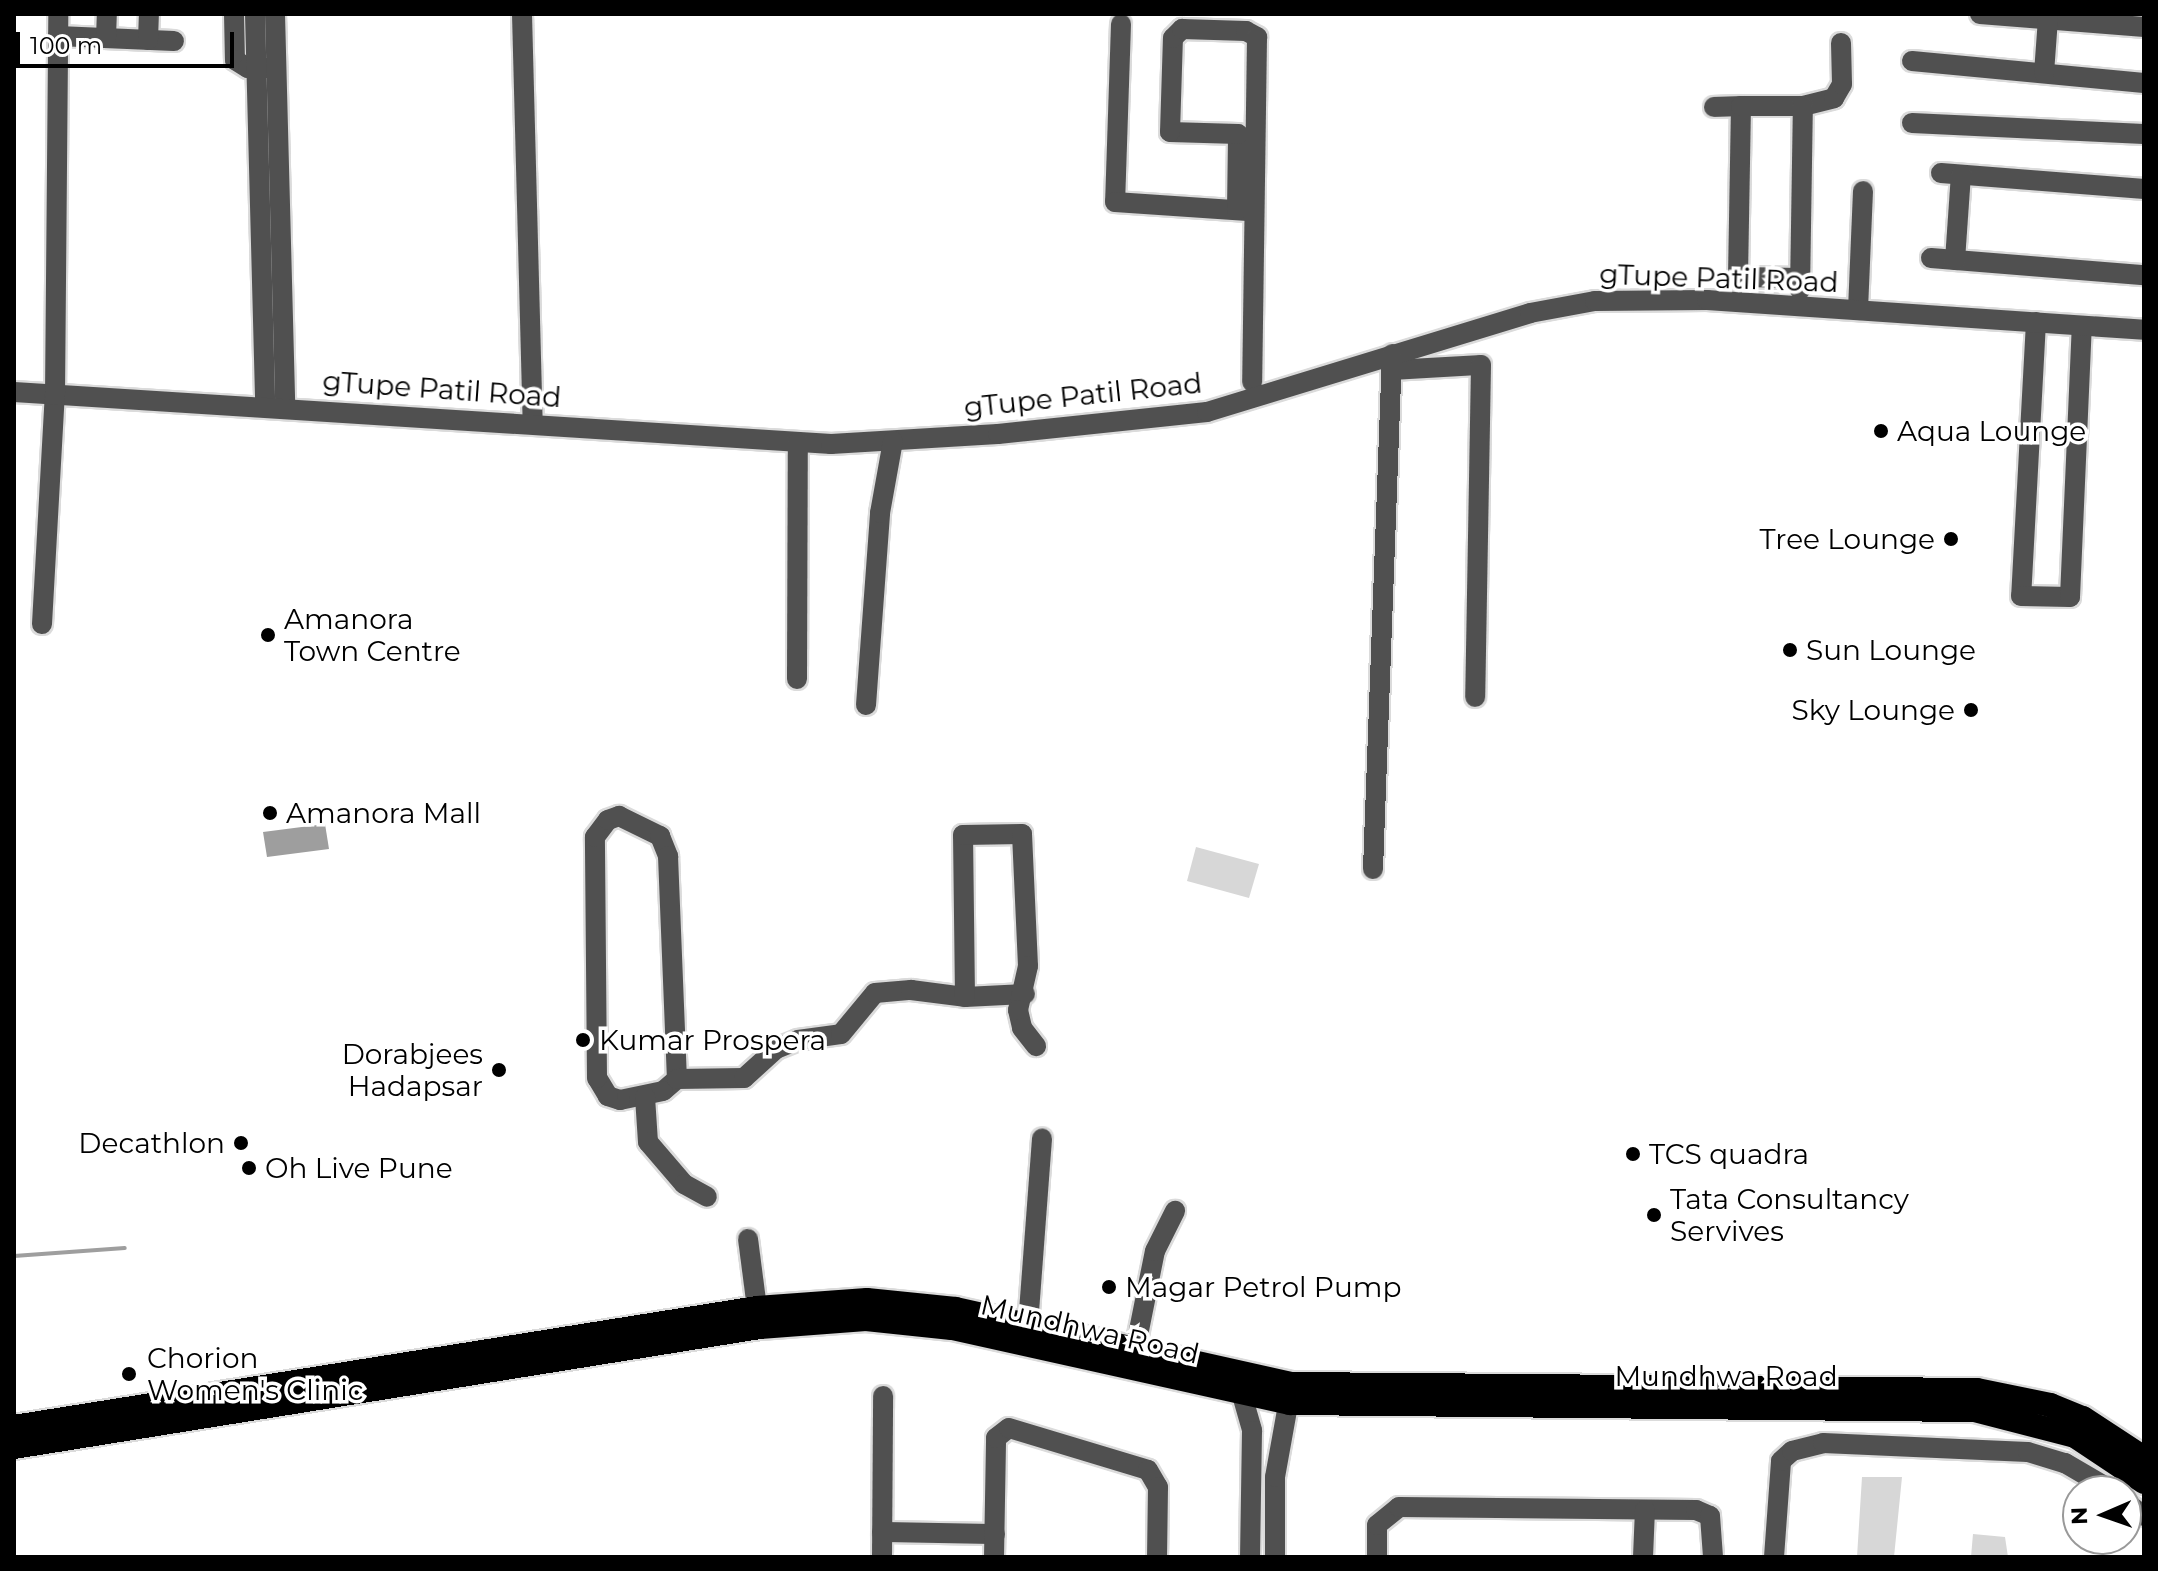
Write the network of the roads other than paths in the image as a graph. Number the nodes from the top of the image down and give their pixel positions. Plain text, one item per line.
1 (58, 14) edge
2 (107, 14) edge
3 (149, 14) edge
4 (234, 14) edge
5 (255, 14) edge
6 (275, 14) edge
7 (522, 14) edge
8 (1980, 14) edge
9 (2048, 19) junction
10 (1121, 24) dead end
11 (2144, 27) edge
12 (58, 36) junction
13 (106, 38) junction
14 (148, 40) junction
15 (174, 41) dead end
16 (1841, 43) dead end
17 (1912, 61) dead end
18 (266, 68) junction
19 (2044, 73) junction
20 (2144, 83) edge
21 (1741, 106) junction
22 (1803, 106) junction
23 (1714, 107) dead end
24 (1912, 123) dead end
25 (2144, 134) edge
26 (2144, 189) edge
27 (1863, 191) dead end
28 (1246, 211) junction
29 (1931, 258) dead end
30 (1955, 260) junction
31 (2144, 275) edge
32 (1801, 278) junction
33 (1800, 306) junction
34 (1858, 310) junction
35 (2144, 330) edge
36 (2035, 331) junction
37 (2082, 331) junction
38 (1393, 362) junction
39 (1252, 382) dead end
40 (14, 392) edge
41 (55, 395) junction
42 (275, 407) junction
43 (533, 422) junction
44 (893, 441) junction
45 (798, 442) junction
46 (42, 624) dead end
47 (797, 679) dead end
48 (1475, 697) dead end
49 (866, 705) dead end
50 (1373, 869) dead end
51 (1025, 994) junction
52 (965, 997) junction
53 (1036, 1046) dead end
54 (677, 1079) junction
55 (645, 1097) junction
56 (1042, 1139) dead end
57 (707, 1197) dead end
58 (1175, 1211) dead end
59 (748, 1239) dead end
60 (757, 1308) junction
61 (1028, 1325) junction
62 (1135, 1350) junction
63 (1244, 1386) junction
64 (1291, 1394) junction
65 (883, 1396) dead end
66 (14, 1427) edge
67 (14, 1447) edge
68 (2144, 1458) edge
69 (2086, 1475) edge
70 (2144, 1482) edge
71 (1645, 1510) junction
72 (882, 1532) junction
73 (995, 1534) junction
74 (882, 1557) edge
75 (994, 1557) edge
76 (1157, 1557) edge
77 (1250, 1557) edge
78 (1275, 1557) edge
79 (1377, 1557) edge
80 (1643, 1557) edge
81 (1713, 1557) edge
82 (1774, 1557) edge

1 - 12 street
2 - 13 street
3 - 14 street
4 - 18 street
5 - 18 street
6 - 18 street
7 - 43 street
8 - 9 street
9 - 11 street
9 - 19 street
10 - 28 street
12 - 13 street
12 - 41 street
13 - 14 street
14 - 15 street
16 - 22 street
17 - 19 street
18 - 42 street
19 - 20 street
21 - 22 street
21 - 23 street
21 - 32 street
22 - 32 street
24 - 25 street
26 - 30 street
27 - 34 street
28 - 28 street
28 - 39 street
29 - 30 street
30 - 31 street
32 - 33 street
33 - 34 street, gTupe Patil Road
33 - 38 street, gTupe Patil Road
34 - 36 street, gTupe Patil Road
35 - 37 street, gTupe Patil Road
36 - 37 street, gTupe Patil Road
36 - 37 street
38 - 44 street, gTupe Patil Road
38 - 48 street
38 - 50 street
40 - 41 street, gTupe Patil Road
41 - 42 street, gTupe Patil Road
41 - 46 street
42 - 43 street, gTupe Patil Road
43 - 45 street, gTupe Patil Road
44 - 45 street, gTupe Patil Road
44 - 49 street
45 - 47 street
51 - 52 street
51 - 52 street
51 - 53 street
52 - 54 street
54 - 55 street
54 - 55 street
55 - 57 street
56 - 61 street
58 - 62 street
59 - 60 street
60 - 61 highway, Mundhwa Road
60 - 66 highway, Mundhwa Road
61 - 62 highway, Mundhwa Road
62 - 63 highway, Mundhwa Road
63 - 64 highway, Mundhwa Road
63 - 67 highway, Mundhwa Road
63 - 77 street
64 - 68 highway, Mundhwa Road
64 - 70 highway, Mundhwa Road
64 - 78 street
65 - 72 street
69 - 82 street
71 - 79 street
71 - 80 street
71 - 81 street
72 - 73 street
72 - 74 street
73 - 75 street
73 - 76 street

